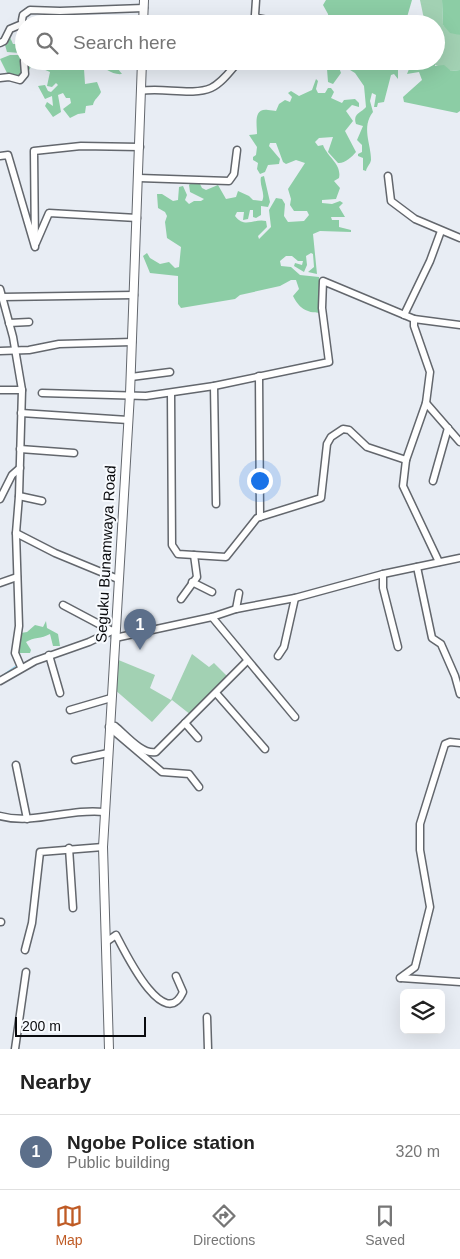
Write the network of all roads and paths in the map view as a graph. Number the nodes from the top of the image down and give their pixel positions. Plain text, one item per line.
1 (256, 0) edge
2 (144, 4) edge
3 (24, 15) edge
4 (255, 15) edge
5 (15, 27) edge
6 (0, 43) edge
7 (25, 70) edge
8 (142, 70) edge
9 (230, 70) edge
10 (0, 78) edge
11 (141, 91) junction
12 (140, 147) junction
13 (236, 150) dead end
14 (0, 156) edge
15 (388, 176) dead end
16 (139, 178) junction
17 (137, 218) junction
18 (441, 231) junction
19 (460, 238) edge
20 (35, 247) junction
21 (0, 289) edge
22 (134, 295) junction
23 (2, 297) junction
24 (404, 315) junction
25 (414, 318) junction
26 (29, 322) dead end
27 (9, 323) junction
28 (460, 325) edge
29 (132, 342) junction
30 (0, 351) edge
31 (15, 351) junction
32 (170, 372) dead end
33 (259, 376) junction
34 (131, 377) junction
35 (214, 386) junction
36 (0, 390) edge
37 (22, 390) junction
38 (42, 393) dead end
39 (171, 393) junction
40 (130, 394) junction
41 (426, 403) junction
42 (21, 413) junction
43 (128, 420) junction
44 (448, 428) junction
45 (460, 442) edge
46 (20, 449) junction
47 (74, 453) dead end
48 (406, 460) junction
49 (20, 468) junction
50 (433, 481) dead end
51 (19, 496) junction
52 (0, 499) edge
53 (42, 500) dead end
54 (216, 504) dead end
55 (260, 516) junction
56 (16, 533) junction
57 (194, 555) junction
58 (460, 558) edge
59 (439, 562) junction
60 (417, 567) junction
61 (383, 574) junction
62 (17, 577) junction
63 (118, 579) junction
64 (192, 582) junction
65 (0, 583) edge
66 (212, 592) dead end
67 (239, 593) dead end
68 (296, 598) junction
69 (180, 599) dead end
70 (63, 605) dead end
71 (236, 609) junction
72 (212, 617) junction
73 (114, 633) junction
74 (398, 647) dead end
75 (49, 655) junction
76 (278, 656) dead end
77 (247, 661) junction
78 (21, 668) junction
79 (0, 681) edge
80 (216, 692) junction
81 (60, 693) dead end
82 (460, 694) edge
83 (111, 698) junction
84 (70, 710) dead end
85 (295, 717) dead end
86 (185, 723) junction
87 (112, 726) junction
88 (198, 738) dead end
89 (460, 743) edge
90 (265, 748) dead end
91 (108, 753) junction
92 (76, 760) dead end
93 (16, 765) dead end
94 (199, 787) dead end
95 (104, 812) junction
96 (0, 816) edge
97 (27, 819) junction
98 (103, 846) junction
99 (69, 848) junction
100 (73, 908) dead end
101 (106, 942) junction
102 (25, 950) dead end
103 (26, 972) dead end
104 (176, 976) dead end
105 (460, 982) edge
106 (207, 1017) dead end
107 (15, 1049) edge
108 (109, 1049) edge
109 (208, 1049) edge

1 - 4 street
2 - 3 street
5 - 6 street
7 - 10 street
8 - 11 main road, Seguku Bunamwaya Road
9 - 11 street
11 - 12 main road, Seguku Bunamwaya Road
12 - 16 main road, Seguku Bunamwaya Road
12 - 20 street
13 - 16 street
14 - 20 street
15 - 18 street
16 - 17 main road, Seguku Bunamwaya Road
17 - 20 street
17 - 22 main road, Seguku Bunamwaya Road
18 - 19 street
18 - 24 street
21 - 23 street
22 - 23 street
22 - 29 main road, Seguku Bunamwaya Road
23 - 27 street
24 - 25 street
24 - 33 street
25 - 28 street
25 - 41 street
26 - 27 street
27 - 31 street
29 - 31 street
29 - 34 main road, Seguku Bunamwaya Road
30 - 31 street
31 - 37 street
32 - 34 street
33 - 35 street
33 - 55 street
34 - 40 main road, Seguku Bunamwaya Road
35 - 39 street
35 - 54 street
36 - 37 street
37 - 42 street
38 - 40 street
39 - 40 street
39 - 57 street
40 - 43 main road, Seguku Bunamwaya Road
41 - 44 street
41 - 48 street
42 - 43 street
42 - 46 street
43 - 63 main road, Seguku Bunamwaya Road
44 - 45 street
44 - 50 street
46 - 47 street
46 - 49 street
48 - 55 street
48 - 59 street
49 - 51 street
49 - 52 street
51 - 53 street
51 - 56 street
55 - 57 street
56 - 62 street
56 - 63 street
57 - 64 street
58 - 59 street
59 - 60 street
60 - 61 street
60 - 82 street
61 - 68 street
61 - 74 street
62 - 65 street
62 - 78 street
63 - 73 main road, Seguku Bunamwaya Road
64 - 66 street
64 - 69 street
67 - 71 street
68 - 71 street
68 - 76 street
70 - 73 street
71 - 72 street
72 - 73 street
72 - 77 street
73 - 75 street
73 - 83 main road, Seguku Bunamwaya Road
75 - 78 street
75 - 81 street
77 - 80 street
77 - 85 street
78 - 79 street
80 - 86 street
80 - 90 street
83 - 84 street
83 - 87 main road, Seguku Bunamwaya Road
86 - 87 street
86 - 88 street
87 - 91 main road, Seguku Bunamwaya Road
87 - 94 street
89 - 105 street
91 - 92 street
91 - 95 main road, Seguku Bunamwaya Road
93 - 97 street
95 - 97 street
95 - 98 main road, Seguku Bunamwaya Road
96 - 97 street
98 - 99 street
98 - 101 main road, Seguku Bunamwaya Road
99 - 100 street
99 - 102 street
101 - 104 street
101 - 108 main road, Seguku Bunamwaya Road
103 - 107 street
106 - 109 street

